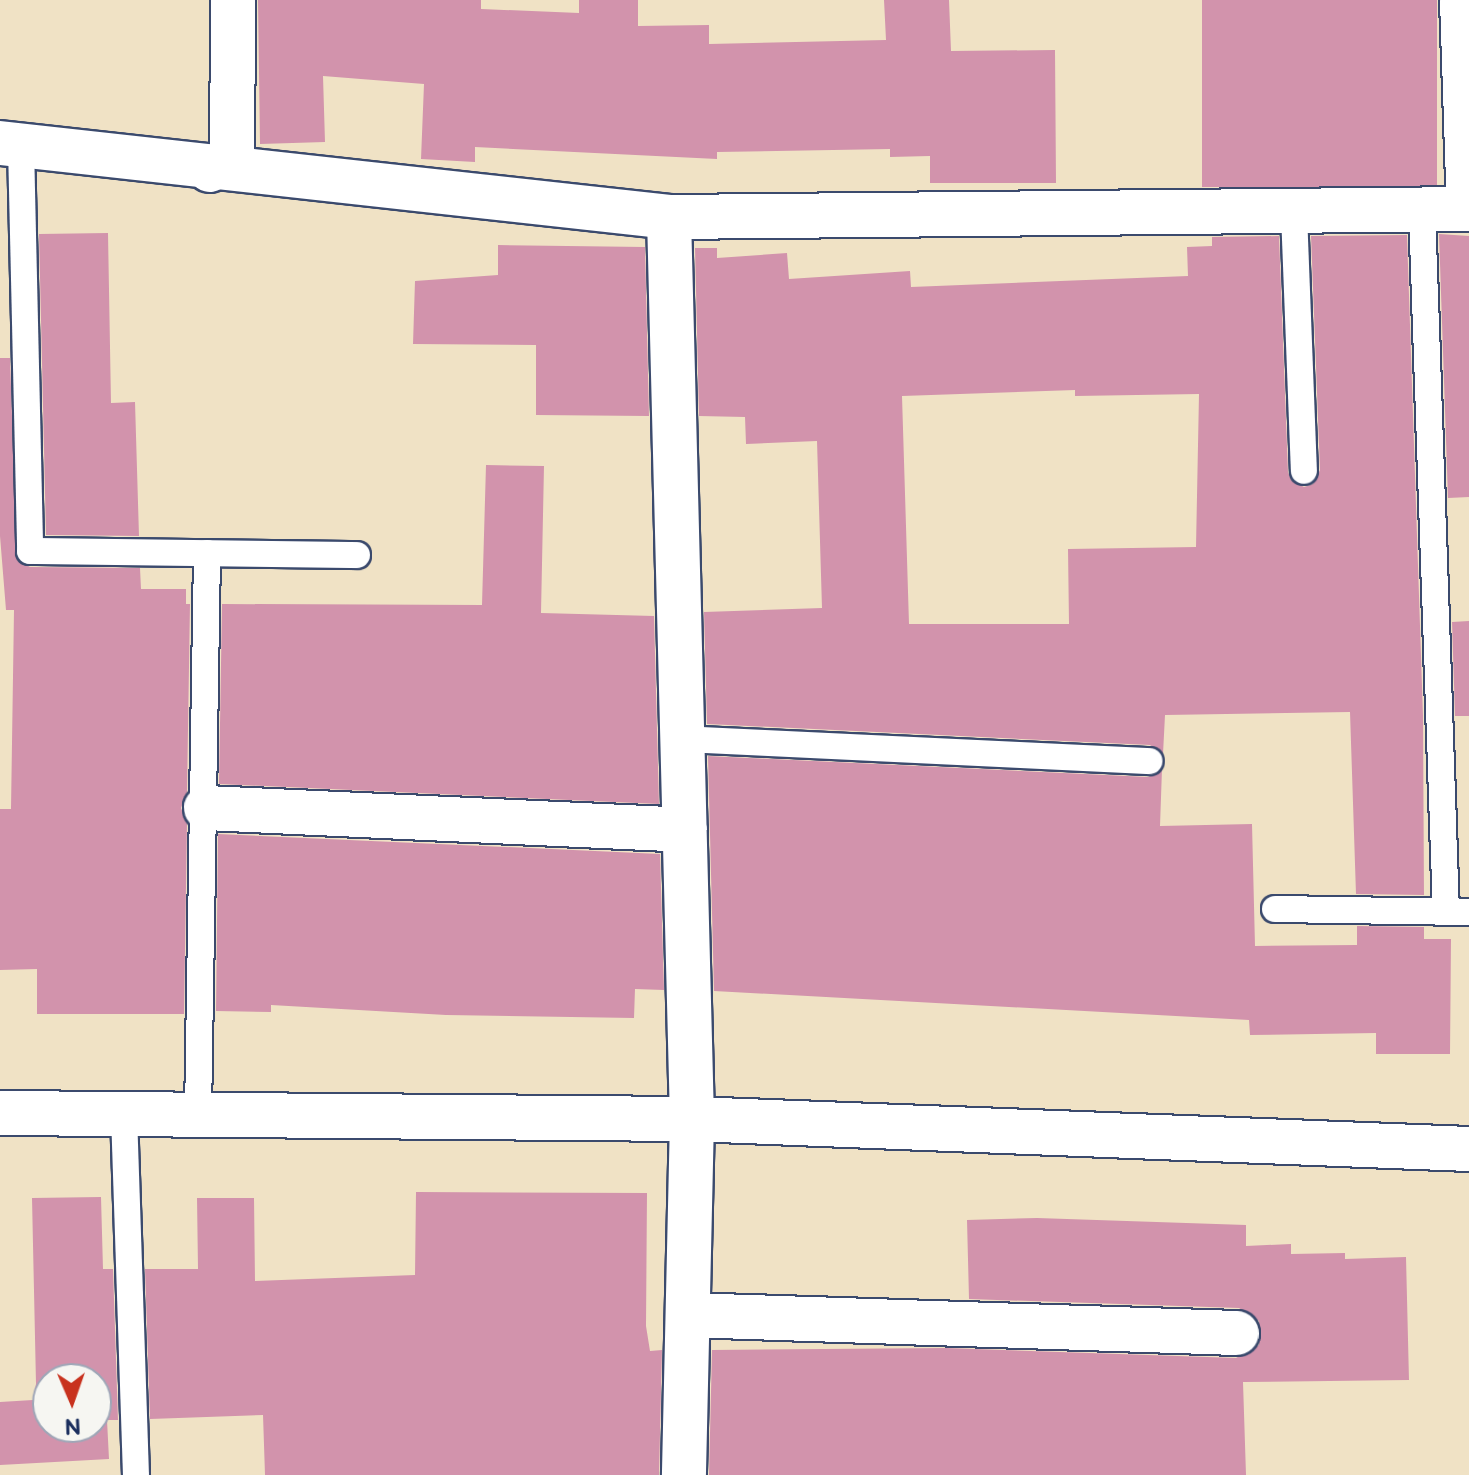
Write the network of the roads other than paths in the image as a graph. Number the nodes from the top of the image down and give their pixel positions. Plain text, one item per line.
1 (233, 0) edge
2 (1462, 0) edge
3 (10, 144) edge
4 (210, 170) junction
5 (1422, 211) junction
6 (1294, 213) junction
7 (669, 217) junction
8 (1304, 471) dead end
9 (207, 553) junction
10 (357, 555) dead end
11 (682, 739) junction
12 (1149, 761) dead end
13 (206, 808) junction
14 (684, 830) junction
15 (1275, 909) dead end
16 (1458, 912) edge
17 (0, 1113) edge
18 (124, 1114) junction
19 (198, 1115) junction
20 (692, 1119) junction
21 (1469, 1149) edge
22 (688, 1315) junction
23 (1237, 1333) dead end
24 (136, 1475) edge
25 (684, 1475) edge

1 - 4 street
2 - 5 street
3 - 4 street
3 - 9 lane
4 - 7 street
5 - 6 street
5 - 16 lane
6 - 7 street
6 - 8 lane
7 - 11 street
9 - 10 lane
9 - 13 lane
11 - 12 lane
11 - 14 street
13 - 14 street
13 - 19 lane
14 - 20 street
15 - 16 lane
17 - 18 street
18 - 19 street
18 - 24 lane
19 - 20 street
20 - 21 street
20 - 22 street
22 - 23 street
22 - 25 street

